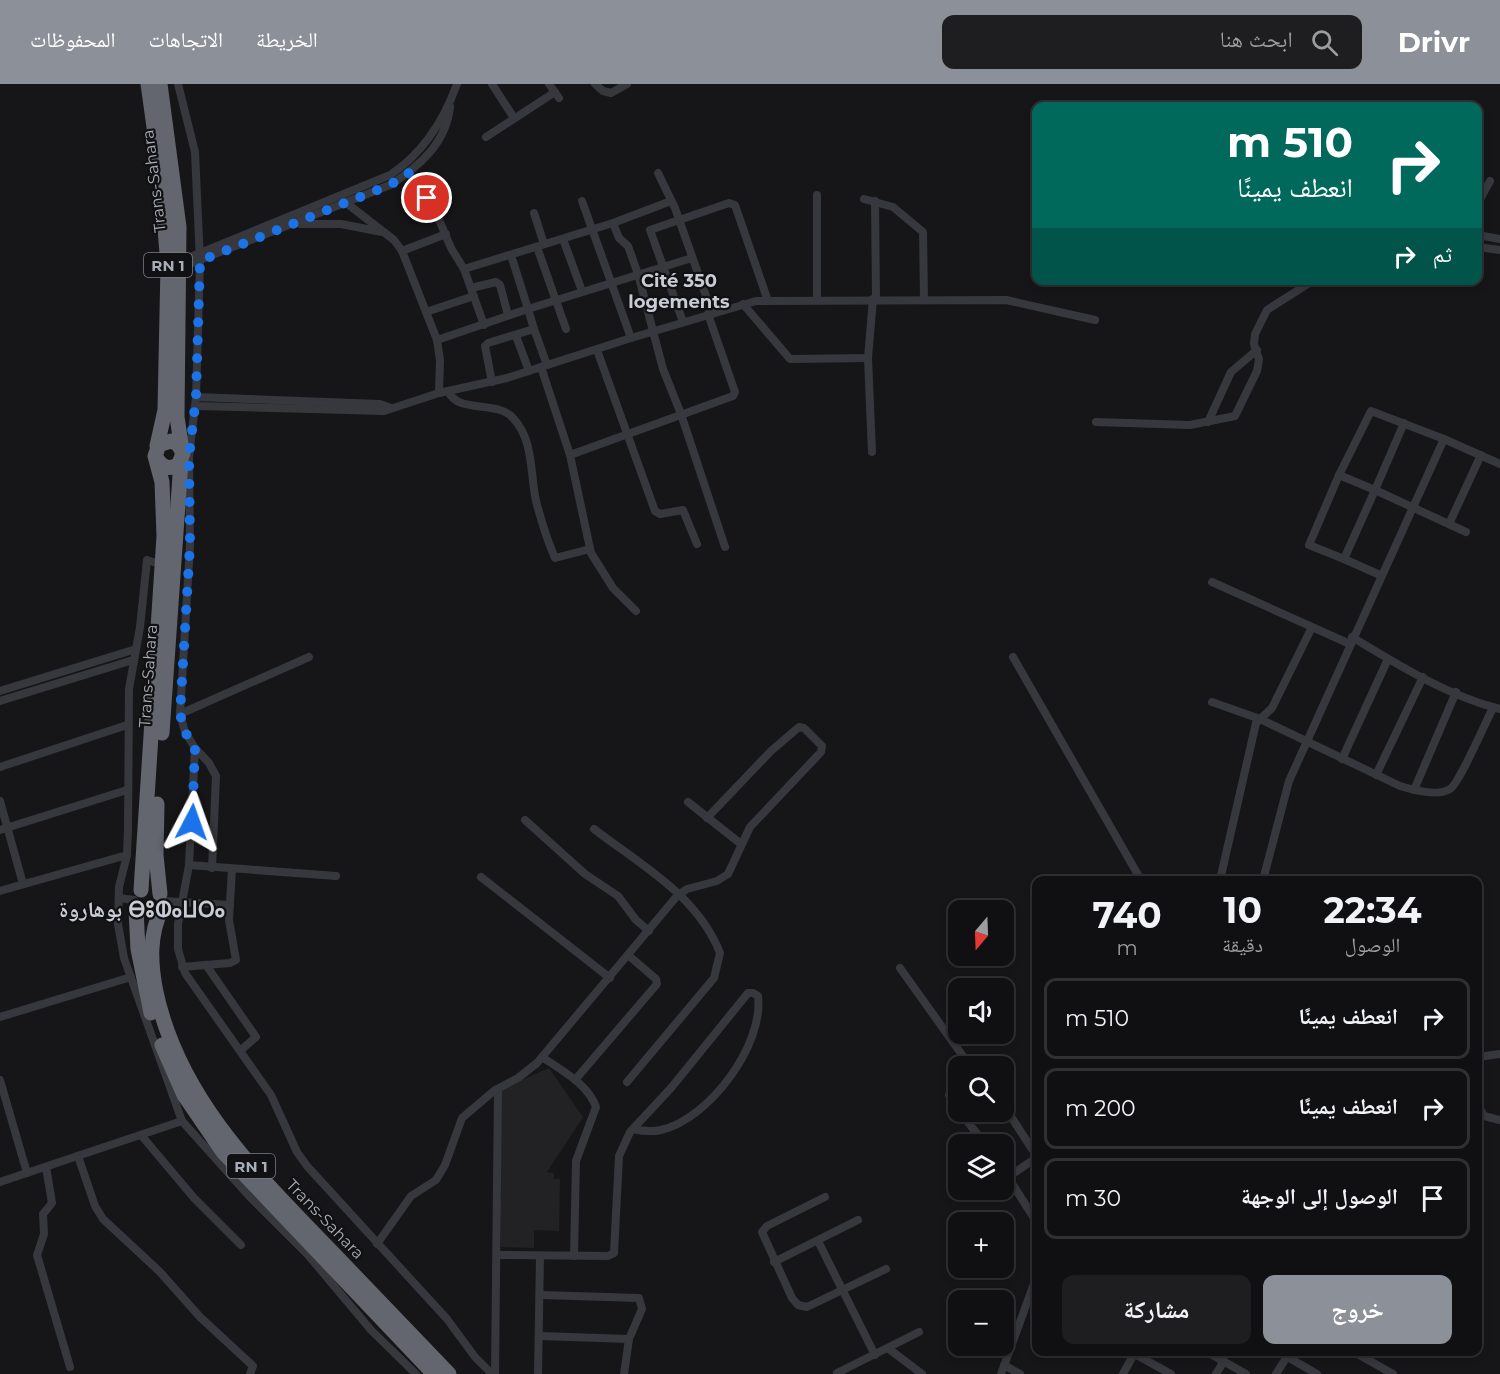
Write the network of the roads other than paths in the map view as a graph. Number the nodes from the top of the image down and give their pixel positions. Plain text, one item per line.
1 (148, 84) edge
2 (160, 84) edge
3 (178, 84) edge
4 (492, 84) edge
5 (549, 84) edge
6 (595, 84) edge
7 (627, 84) edge
8 (458, 85) edge
9 (450, 103) junction
10 (514, 118) junction
11 (486, 137) dead end
12 (409, 173) junction
13 (658, 173) dead end
14 (1490, 181) dead end
15 (341, 195) junction
16 (817, 195) dead end
17 (1482, 196) edge
18 (864, 199) dead end
19 (582, 201) dead end
20 (671, 201) junction
21 (875, 201) junction
22 (346, 204) junction
23 (534, 213) dead end
24 (679, 220) junction
25 (612, 223) junction
26 (288, 226) junction
27 (590, 230) junction
28 (384, 232) junction
29 (446, 234) junction
30 (1482, 236) edge
31 (563, 239) junction
32 (1500, 239) edge
33 (541, 246) junction
34 (1482, 248) edge
35 (1500, 250) edge
36 (402, 251) junction
37 (511, 255) junction
38 (200, 257) junction
39 (692, 258) junction
40 (174, 267) junction
41 (663, 267) junction
42 (464, 269) junction
43 (638, 274) junction
44 (610, 282) junction
45 (1306, 285) edge
46 (582, 291) junction
47 (472, 292) junction
48 (874, 299) junction
49 (924, 299) junction
50 (555, 300) junction
51 (817, 300) junction
52 (768, 301) junction
53 (743, 304) junction
54 (528, 309) junction
55 (426, 312) junction
56 (710, 313) junction
57 (508, 315) junction
58 (1095, 320) dead end
59 (683, 322) junction
60 (484, 325) junction
61 (534, 329) junction
62 (566, 329) dead end
63 (652, 332) junction
64 (516, 336) junction
65 (631, 338) junction
66 (436, 340) junction
67 (597, 350) junction
68 (1257, 350) junction
69 (868, 358) junction
70 (544, 366) junction
71 (529, 371) junction
72 (492, 382) junction
73 (443, 392) junction
74 (196, 401) junction
75 (681, 414) junction
76 (1096, 422) dead end
77 (1208, 422) junction
78 (1404, 423) junction
79 (628, 435) junction
80 (1443, 439) junction
81 (872, 452) dead end
82 (157, 453) junction
83 (570, 455) junction
84 (1481, 455) junction
85 (184, 457) junction
86 (1500, 464) edge
87 (1339, 475) junction
88 (1375, 490) junction
89 (1412, 506) junction
90 (1449, 524) junction
91 (1466, 532) dead end
92 (697, 544) dead end
93 (725, 547) dead end
94 (590, 549) junction
95 (1344, 559) junction
96 (162, 564) junction
97 (1380, 575) junction
98 (1212, 582) dead end
99 (636, 612) dead end
100 (1312, 627) junction
101 (1351, 640) junction
102 (136, 649) junction
103 (309, 657) dead end
104 (1013, 657) dead end
105 (1388, 659) junction
106 (133, 660) junction
107 (1423, 676) junction
108 (50, 680) junction
109 (0, 691) edge
110 (1456, 692) junction
111 (0, 700) edge
112 (1212, 702) dead end
113 (1497, 708) edge
114 (180, 714) junction
115 (1260, 719) junction
116 (127, 725) junction
117 (1306, 742) junction
118 (195, 748) junction
119 (1342, 759) junction
120 (0, 767) edge
121 (1376, 775) junction
122 (127, 790) junction
123 (1414, 790) junction
124 (0, 801) edge
125 (688, 802) dead end
126 (707, 818) junction
127 (525, 820) dead end
128 (4, 829) edge
129 (594, 829) dead end
130 (741, 844) junction
131 (127, 855) junction
132 (189, 865) junction
133 (212, 868) junction
134 (232, 869) junction
135 (336, 876) dead end
136 (1139, 876) edge
137 (1221, 876) edge
138 (1264, 876) edge
139 (481, 877) dead end
140 (23, 884) junction
141 (0, 891) edge
142 (681, 893) junction
143 (119, 898) junction
144 (137, 900) junction
145 (162, 901) junction
146 (183, 903) junction
147 (230, 905) junction
148 (649, 930) junction
149 (628, 955) junction
150 (206, 966) junction
151 (182, 967) junction
152 (900, 968) dead end
153 (131, 977) junction
154 (610, 978) junction
155 (0, 1017) edge
156 (241, 1050) junction
157 (1500, 1054) edge
158 (963, 1056) edge
159 (1482, 1056) edge
160 (542, 1057) junction
161 (0, 1080) edge
162 (575, 1080) junction
163 (627, 1082) dead end
164 (498, 1089) junction
165 (2, 1091) edge
166 (1482, 1111) edge
167 (1500, 1120) edge
168 (182, 1121) junction
169 (968, 1122) edge
170 (1014, 1122) edge
171 (633, 1129) junction
172 (977, 1134) edge
173 (141, 1135) junction
174 (1032, 1150) edge
175 (78, 1156) junction
176 (1032, 1158) edge
177 (46, 1167) junction
178 (1014, 1169) edge
179 (27, 1173) junction
180 (0, 1182) edge
181 (1014, 1187) edge
182 (825, 1197) dead end
183 (1032, 1215) edge
184 (858, 1220) dead end
185 (818, 1241) junction
186 (377, 1244) junction
187 (241, 1245) dead end
188 (496, 1255) junction
189 (540, 1256) junction
190 (574, 1256) junction
191 (774, 1262) junction
192 (886, 1269) dead end
193 (843, 1291) junction
194 (541, 1295) junction
195 (1032, 1298) edge
196 (919, 1332) dead end
197 (540, 1336) junction
198 (629, 1339) junction
199 (889, 1349) junction
200 (875, 1355) junction
201 (1132, 1356) edge
202 (1141, 1356) edge
203 (1215, 1356) edge
204 (1284, 1356) edge
205 (1290, 1356) edge
206 (1361, 1356) edge
207 (1224, 1361) junction
208 (70, 1367) dead end
209 (1002, 1370) edge
210 (837, 1373) edge
211 (250, 1374) edge
212 (416, 1374) edge
213 (434, 1374) edge
214 (449, 1374) edge
215 (494, 1374) edge
216 (538, 1374) edge
217 (624, 1374) edge
218 (922, 1374) edge
219 (1020, 1374) edge
220 (1123, 1374) edge
221 (1171, 1374) edge
222 (1216, 1374) edge
223 (1246, 1374) edge
224 (1276, 1374) edge
225 (1317, 1374) edge
226 (1393, 1374) edge

1 - 40 highway, Trans-Sahara / RN 1
2 - 40 highway, Trans-Sahara / RN 1
3 - 38 street
4 - 10 street
5 - 10 street
6 - 7 street
8 - 9 street
9 - 12 street
9 - 15 street
10 - 11 street
12 - 22 street
12 - 29 street
13 - 20 street
14 - 17 street
15 - 22 street
15 - 38 street
16 - 51 street
18 - 21 street
19 - 27 street
20 - 24 street
20 - 25 street
21 - 48 street
21 - 49 street
22 - 26 street
22 - 28 street
23 - 33 street
24 - 39 street
24 - 41 street
24 - 52 street
25 - 27 street
25 - 43 street
26 - 28 street
26 - 38 street
27 - 31 street
27 - 44 street
28 - 36 street
29 - 36 street
29 - 42 street
30 - 32 street
31 - 33 street
31 - 46 street
33 - 37 street
33 - 50 street
34 - 35 street
36 - 55 street
37 - 42 street
37 - 54 street
38 - 40 street
38 - 74 street
39 - 41 street
39 - 56 street
40 - 82 highway, Trans-Sahara / RN 1
40 - 85 highway, Trans-Sahara / RN 1
41 - 43 street
41 - 59 street
42 - 47 street
43 - 44 street
43 - 63 street
44 - 46 street
44 - 65 street
45 - 68 street
46 - 50 street
47 - 55 street
47 - 57 street
47 - 60 street
48 - 49 street
48 - 51 street
48 - 69 street
49 - 58 street
50 - 54 street
50 - 62 street
51 - 52 street
52 - 53 street
53 - 56 street
53 - 69 street
54 - 57 street
54 - 61 street
55 - 66 street
56 - 59 street
56 - 75 street
57 - 60 street
59 - 63 street
60 - 66 street
61 - 64 street
61 - 70 street
63 - 65 street
63 - 75 street
64 - 71 street
64 - 72 street
65 - 67 street
66 - 73 street
67 - 70 street
67 - 79 street
68 - 77 street
68 - 77 street
69 - 81 street
70 - 71 street
70 - 83 street
71 - 72 street
72 - 73 street
73 - 74 street
73 - 94 street
74 - 85 street
75 - 79 street
75 - 93 street
76 - 77 street
78 - 80 street
78 - 87 street
78 - 88 street
79 - 83 street
79 - 92 street
80 - 84 street
80 - 89 street
82 - 85 highway
82 - 85 highway
82 - 96 highway, Trans-Sahara / RN 1
83 - 94 street
84 - 86 street
84 - 90 street
85 - 114 street
85 - 145 highway, Trans-Sahara / RN 1
87 - 88 street
87 - 95 street
88 - 89 street
88 - 95 street
89 - 90 street
89 - 97 street
90 - 91 street
94 - 99 street
95 - 97 street
96 - 102 street
96 - 144 highway, Trans-Sahara / RN 1
97 - 101 street
98 - 100 street
100 - 101 street
100 - 115 street
101 - 105 street
101 - 117 street
102 - 106 street
102 - 108 street
103 - 114 street
104 - 136 street
105 - 107 street
105 - 119 street
106 - 108 street
106 - 116 street
107 - 110 street
107 - 121 street
108 - 109 street
108 - 111 street
110 - 113 street
110 - 123 street
112 - 115 street
113 - 123 street
114 - 118 street
115 - 117 street
115 - 137 street
116 - 120 street
116 - 122 street
117 - 119 street
117 - 138 street
118 - 132 street
118 - 133 street
119 - 121 street
121 - 123 street
122 - 128 street
122 - 131 street
124 - 128 street
125 - 126 street
126 - 130 street
126 - 130 street
127 - 148 street
128 - 140 street
129 - 142 street
130 - 142 street
131 - 140 street
131 - 143 street
132 - 133 street
132 - 146 street
133 - 134 street
134 - 135 street
134 - 147 street
139 - 154 street
140 - 141 street
142 - 148 street
142 - 163 street
143 - 144 street
143 - 153 street
144 - 145 highway
144 - 145 highway
144 - 213 highway, Trans-Sahara / RN 1
145 - 146 street
145 - 214 highway, Trans-Sahara / RN 1
146 - 147 street
146 - 151 street
147 - 150 street
148 - 149 street
149 - 154 street
149 - 162 street
150 - 151 street
150 - 156 street
151 - 156 street
152 - 158 street
153 - 155 street
153 - 168 street
154 - 160 street
156 - 186 street
157 - 159 street
160 - 162 street
160 - 164 street
161 - 165 street
162 - 190 street
164 - 186 street
164 - 188 street
165 - 179 street
166 - 167 street
168 - 173 street
168 - 212 street
169 - 172 street
170 - 174 street
171 - 171 street
171 - 190 street
173 - 175 street
173 - 187 street
175 - 177 street
175 - 211 street
176 - 178 street
177 - 179 street
177 - 208 street
179 - 180 street
181 - 183 street
182 - 191 street
184 - 185 street
185 - 191 street
185 - 193 street
186 - 215 street
188 - 189 street
188 - 215 street
189 - 190 street
189 - 194 street
191 - 193 street
192 - 193 street
193 - 200 street
194 - 197 street
194 - 198 street
195 - 209 street
196 - 199 street
197 - 198 street
197 - 216 street
198 - 217 street
199 - 200 street
199 - 218 street
200 - 210 street
201 - 220 street
202 - 221 street
203 - 207 street
204 - 224 street
205 - 225 street
206 - 226 street
207 - 222 street
207 - 223 street
209 - 219 street

